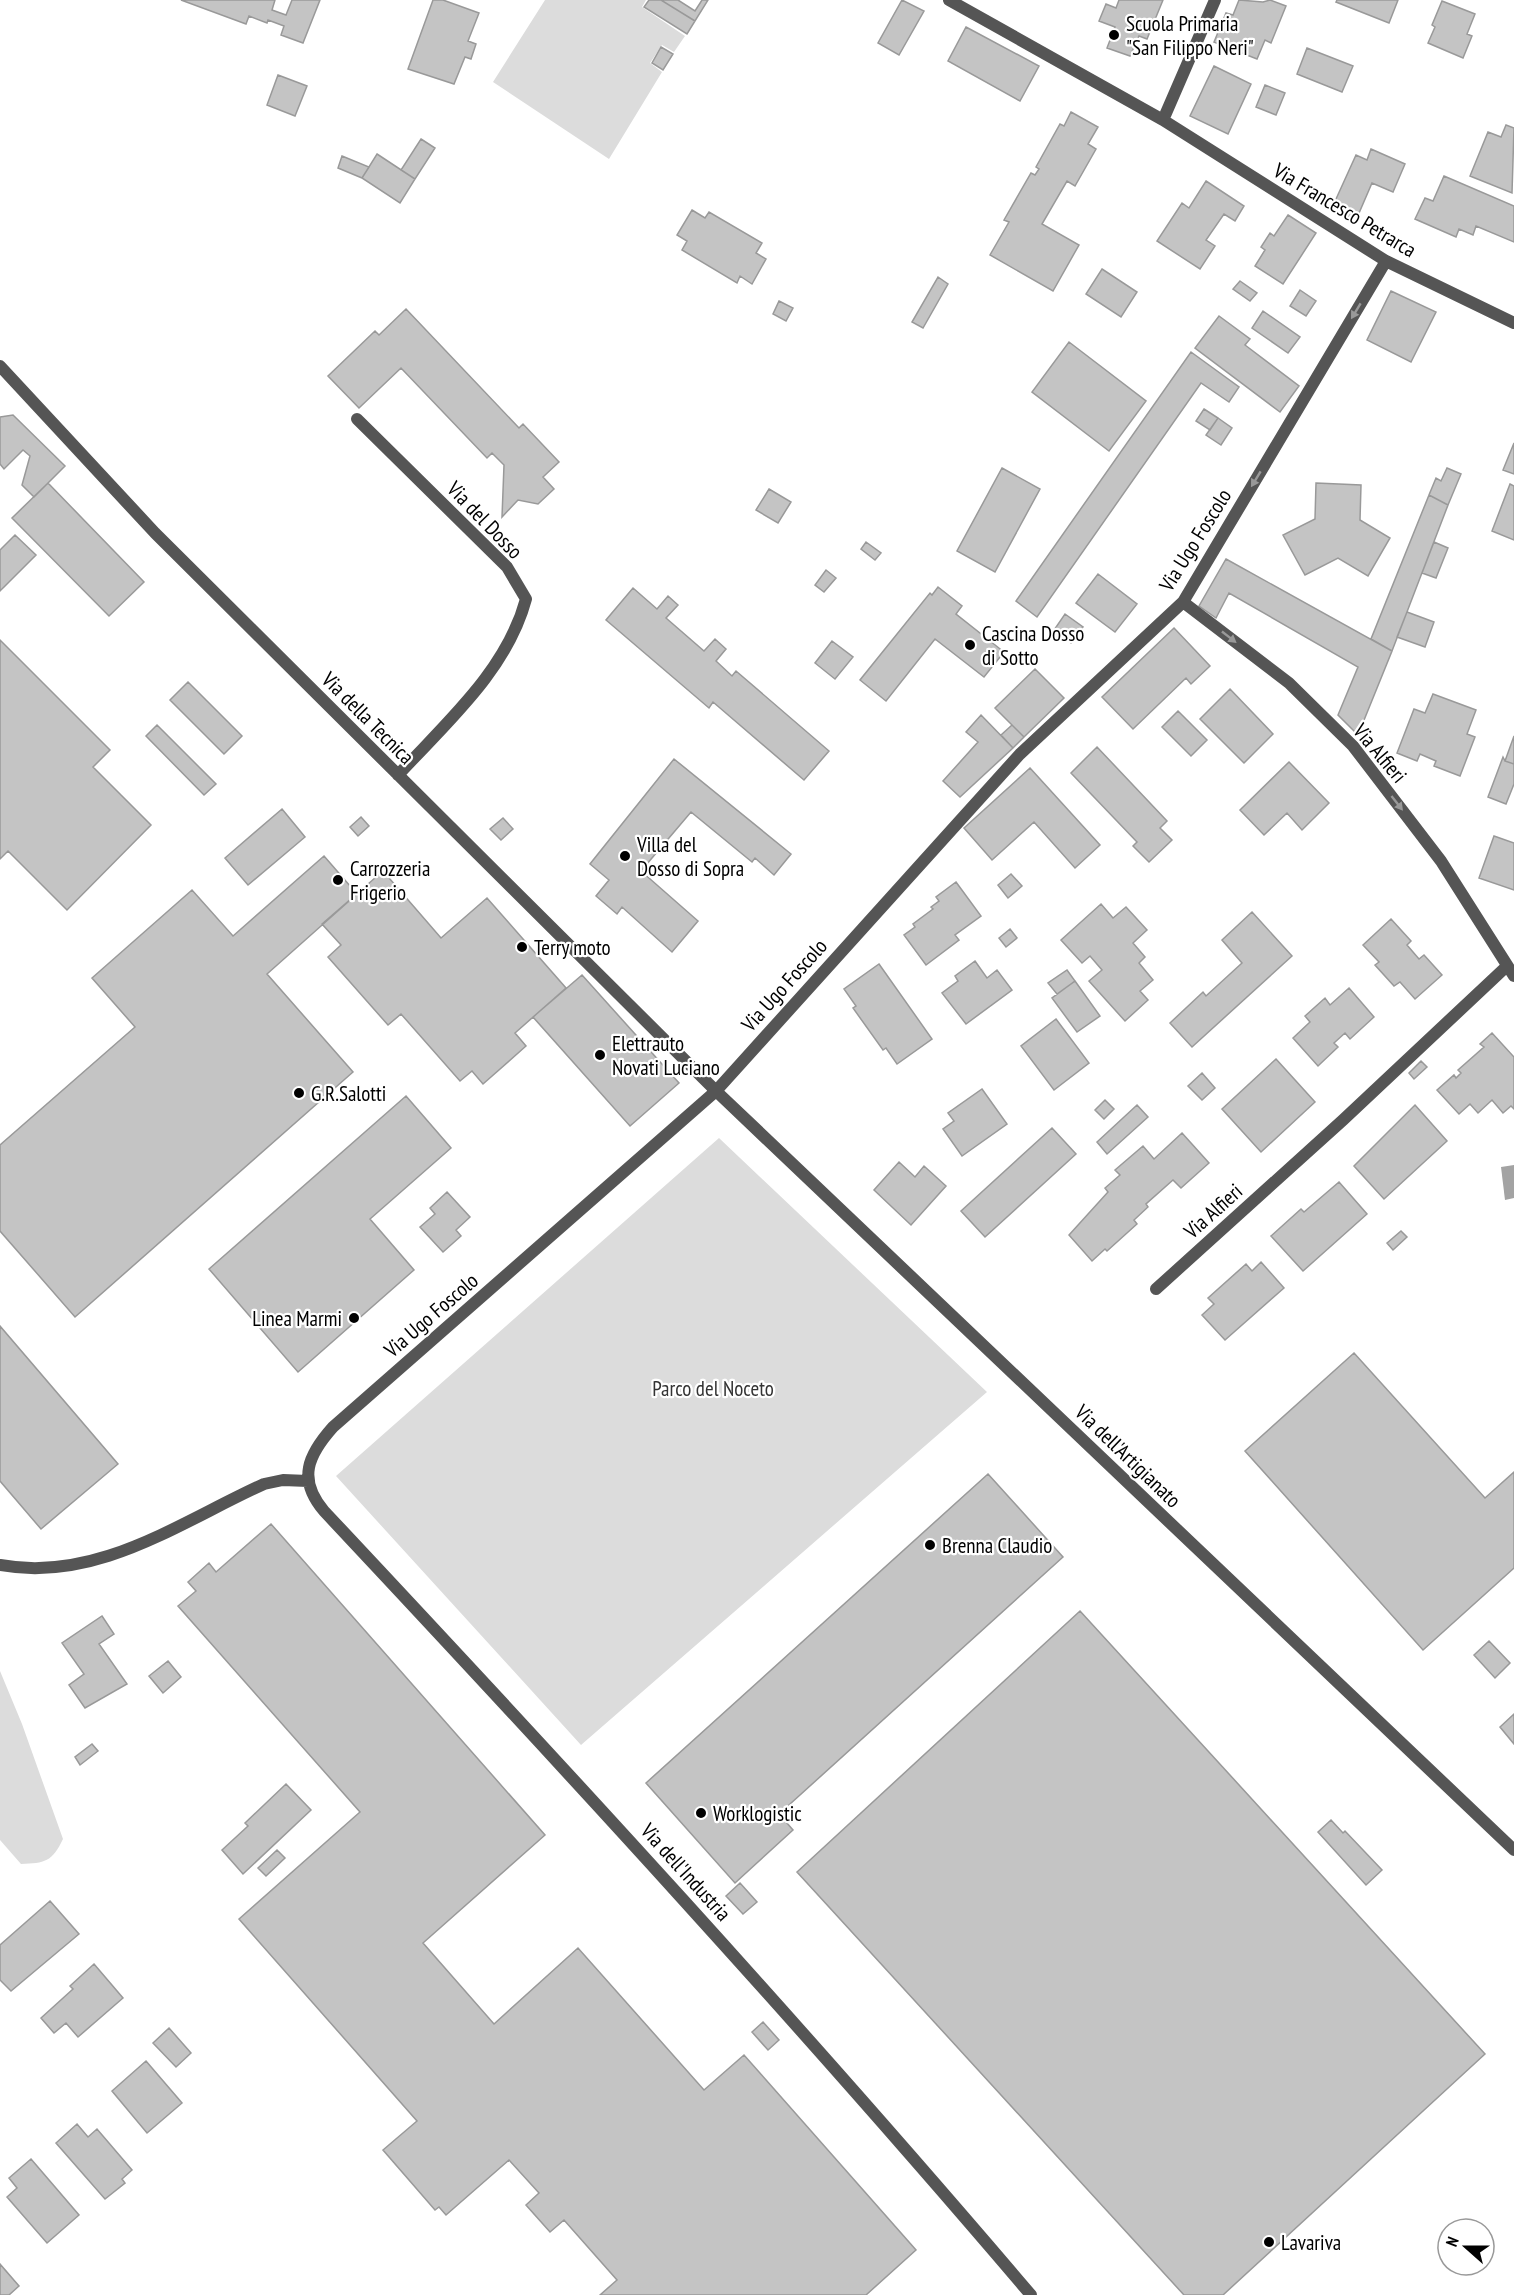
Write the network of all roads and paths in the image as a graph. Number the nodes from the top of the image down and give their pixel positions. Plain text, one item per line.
1 (949, 0) edge
2 (1215, 0) edge
3 (1162, 120) junction
4 (1386, 261) junction
5 (1514, 322) edge
6 (0, 366) edge
7 (357, 419) dead end
8 (1183, 602) junction
9 (398, 775) junction
10 (1511, 971) edge
11 (716, 1091) junction
12 (1156, 1289) dead end
13 (308, 1481) junction
14 (0, 1565) edge
15 (1514, 1850) edge
16 (1031, 2295) edge

1 - 3 street, Via Francesco Petrarca
2 - 3 street
3 - 4 street, Via Francesco Petrarca
4 - 5 street, Via Francesco Petrarca
4 -> 8 street, Via Ugo Foscolo
6 - 9 street, Via della Tecnica
7 - 9 street, Via del Dosso
8 -> 10 street, Via Alfieri
8 - 11 street, Via Ugo Foscolo
9 - 11 street, Via della Tecnica
10 - 12 street, Via Alfieri
11 - 13 street, Via Ugo Foscolo
11 - 15 street, Via dell'Artigianato
13 - 14 street
13 - 16 street, Via dell'Industria

